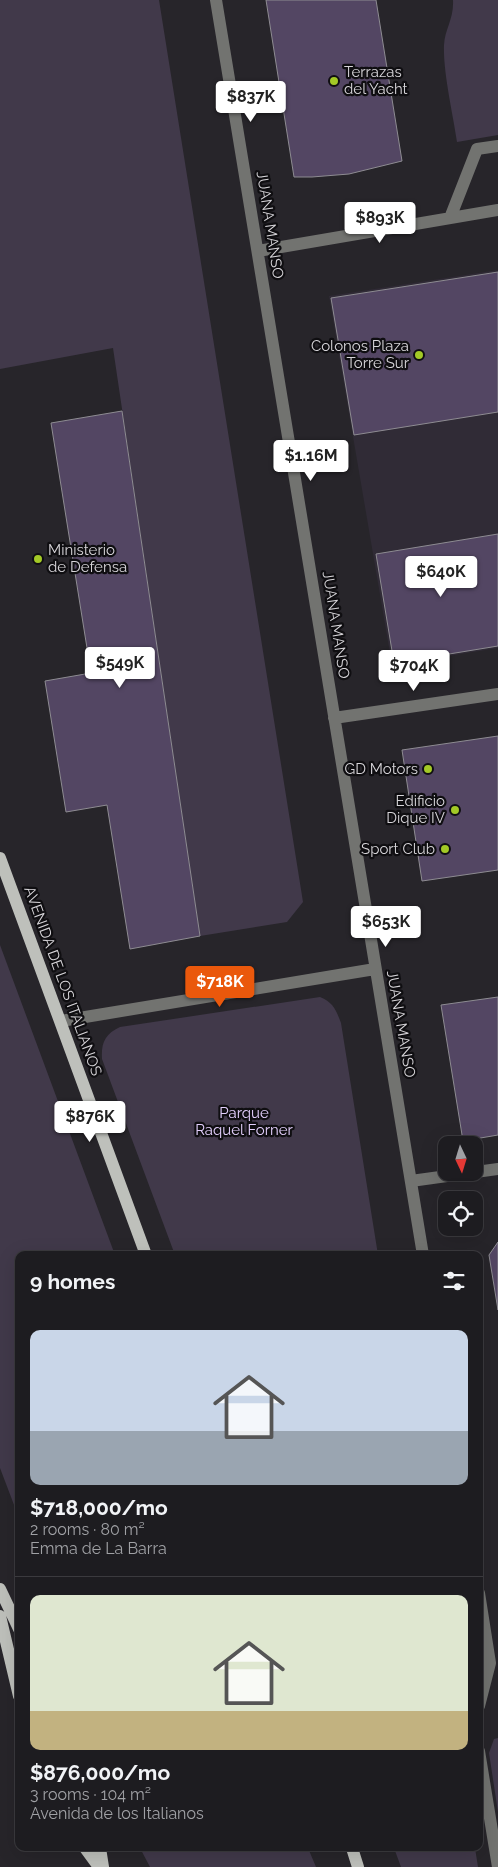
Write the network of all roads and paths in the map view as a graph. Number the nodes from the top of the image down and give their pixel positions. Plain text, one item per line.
1 (216, 0) edge
2 (498, 146) edge
3 (498, 210) edge
4 (450, 218) junction
5 (258, 251) junction
6 (498, 694) edge
7 (334, 718) junction
8 (0, 858) edge
9 (375, 968) junction
10 (60, 1021) junction
11 (498, 1169) edge
12 (411, 1181) junction
13 (145, 1251) edge
14 (422, 1251) edge
15 (0, 1589) edge
16 (0, 1616) edge
17 (15, 1621) edge
18 (483, 1621) edge
19 (489, 1663) edge
20 (498, 1674) edge
21 (15, 1679) edge
22 (483, 1689) edge
23 (483, 1775) edge
24 (88, 1851) edge
25 (100, 1851) edge
26 (353, 1851) edge
27 (101, 1867) edge
28 (358, 1867) edge
29 (498, 1867) edge

1 - 5 street, JUANA MANSO
2 - 4 street
3 - 4 street
4 - 5 street
5 - 7 street, JUANA MANSO
6 - 7 street
7 - 9 street, JUANA MANSO
8 - 10 main road, AVENIDA DE LOS ITALIANOS
9 - 10 street
9 - 12 street, JUANA MANSO
10 - 13 main road, AVENIDA DE LOS ITALIANOS
11 - 12 street
12 - 14 street, JUANA MANSO
15 - 17 main road
16 - 21 main road
18 - 19 street
19 - 20 street
19 - 22 street
23 - 29 street
24 - 27 main road
25 - 27 main road
26 - 28 main road

